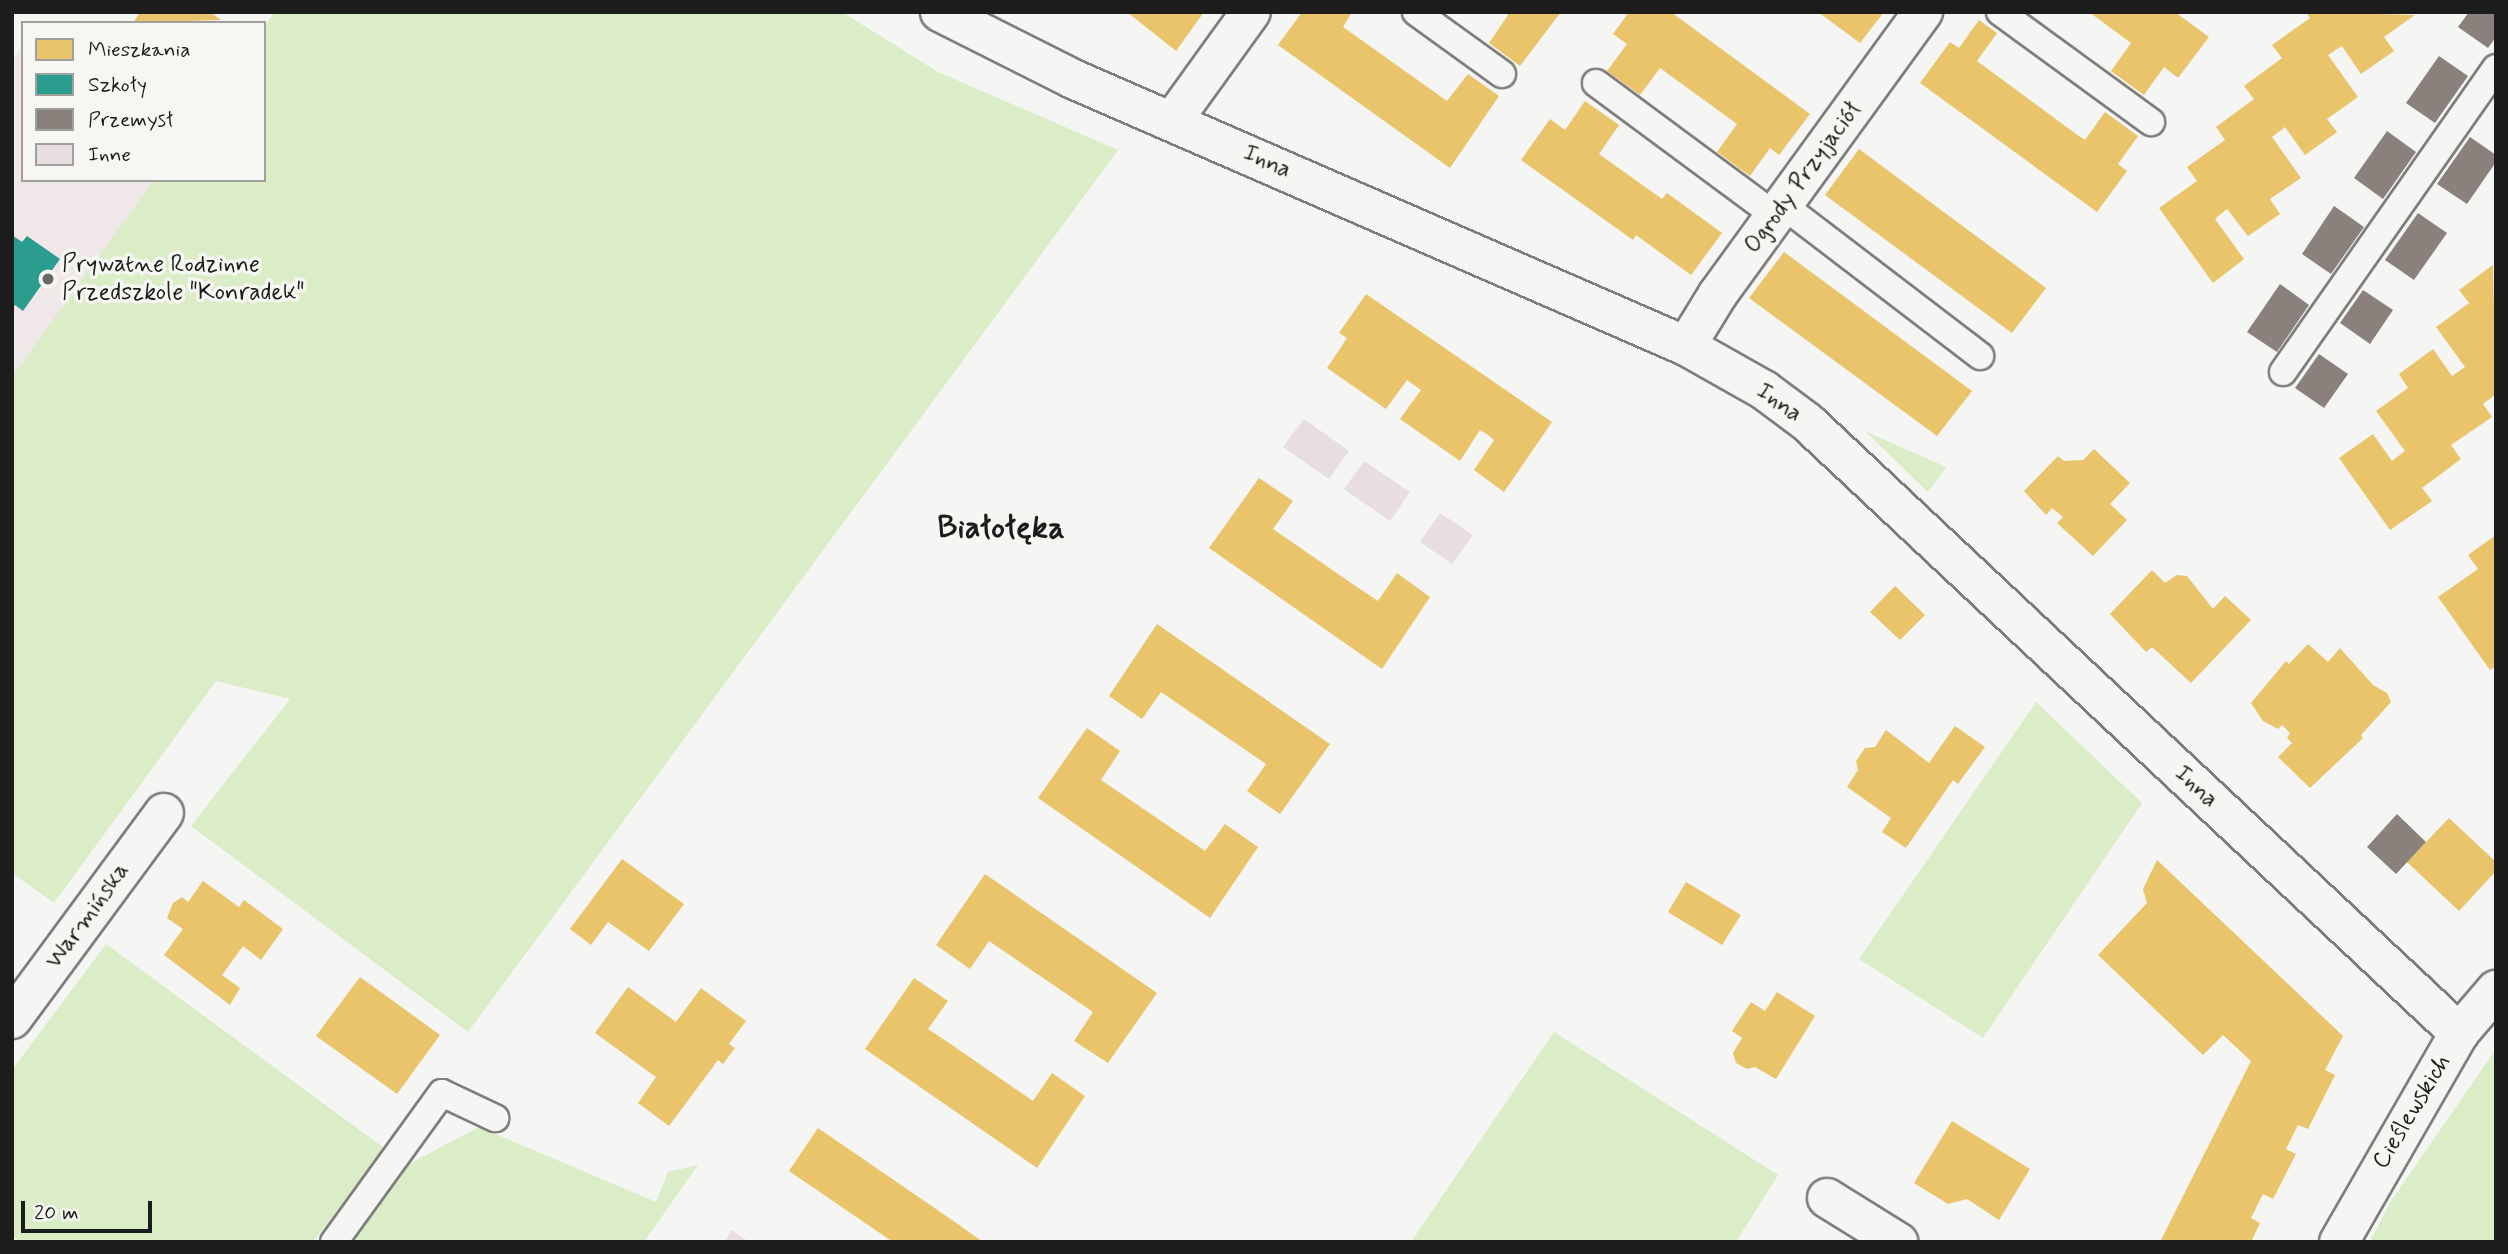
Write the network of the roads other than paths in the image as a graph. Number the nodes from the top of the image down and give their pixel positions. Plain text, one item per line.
1 (940, 12) edge
2 (1251, 12) edge
3 (1416, 12) edge
4 (1923, 12) edge
5 (2000, 12) edge
6 (2496, 68) edge
7 (1502, 74) dead end
8 (1596, 83) dead end
9 (1173, 120) junction
10 (2151, 122) dead end
11 (1780, 211) junction
12 (1686, 346) junction
13 (1980, 356) dead end
14 (2283, 372) dead end
15 (164, 813) dead end
16 (2496, 990) edge
17 (12, 1018) edge
18 (2459, 1033) junction
19 (495, 1118) dead end
20 (1827, 1198) dead end
21 (334, 1242) edge
22 (1898, 1242) edge
23 (2339, 1242) edge

1 - 9 street, Inna
2 - 9 street
3 - 7 lane
4 - 11 street, Ogrody Przyjaciół
5 - 10 lane
6 - 14 lane
8 - 11 lane
9 - 12 street, Inna
11 - 12 street, Ogrody Przyjaciół
11 - 13 lane
12 - 18 street, Inna
15 - 17 street, Warmińska
16 - 18 street, Cieślewskich
18 - 23 street, Cieślewskich
19 - 21 lane
20 - 22 street

